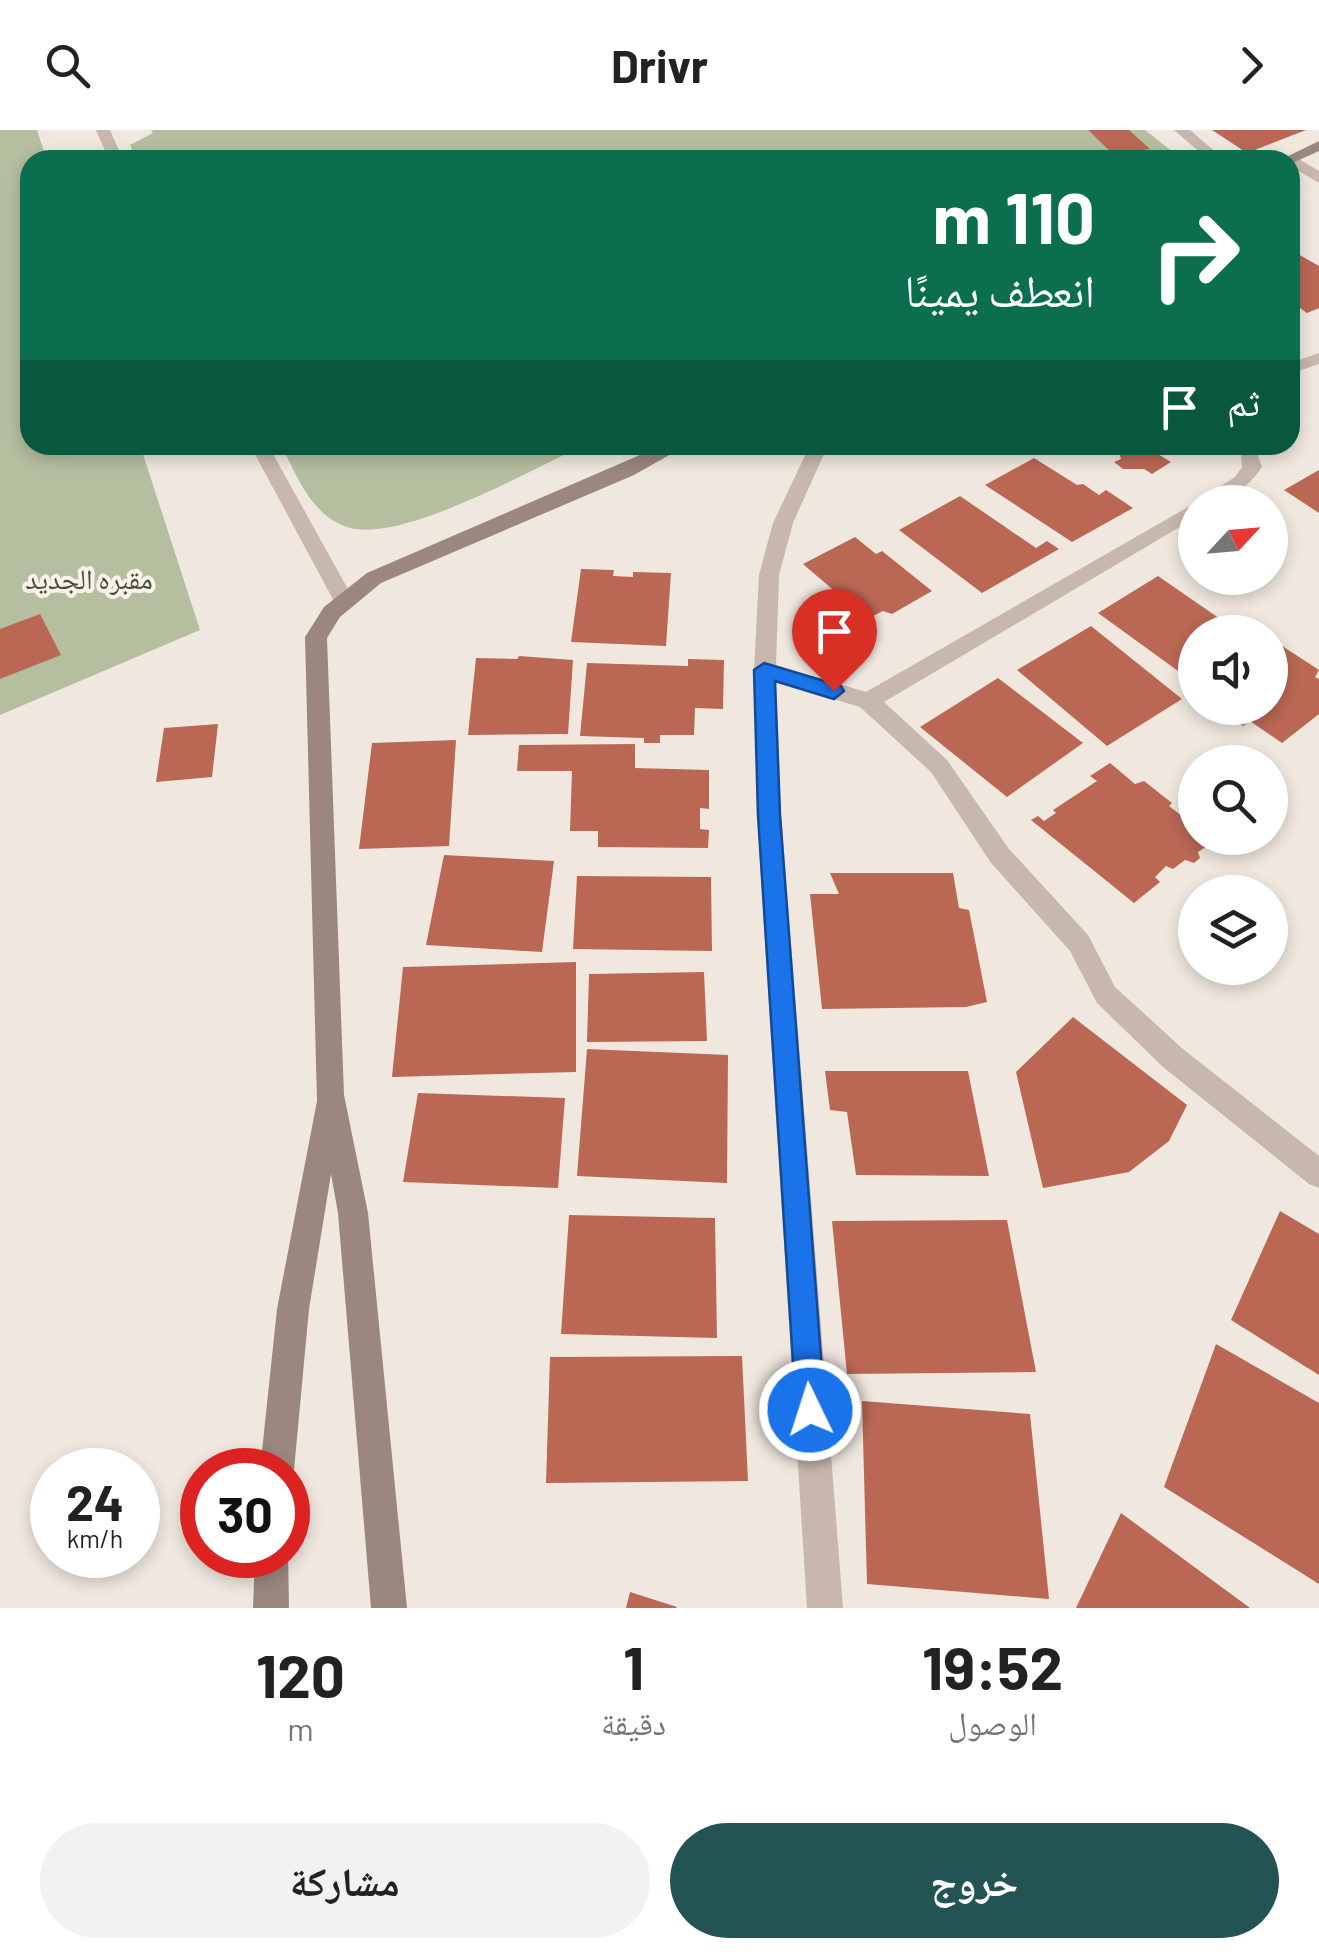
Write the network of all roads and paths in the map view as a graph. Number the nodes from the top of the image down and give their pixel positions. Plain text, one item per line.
1 (1181, 130) edge
2 (1206, 150) edge
3 (264, 455) edge
4 (658, 455) edge
5 (814, 455) edge
6 (1250, 455) edge
7 (1235, 485) edge
8 (1178, 519) edge
9 (343, 600) junction
10 (764, 670) junction
11 (868, 702) junction
12 (330, 1095) junction
13 (1319, 1174) edge
14 (280, 1448) edge
15 (272, 1578) edge
16 (271, 1608) edge
17 (389, 1608) edge
18 (824, 1608) edge

1 - 2 street
3 - 9 street
4 - 9 main road
5 - 10 street
6 - 7 street
8 - 11 street
9 - 12 main road
10 - 11 street
10 - 18 street
11 - 13 street
12 - 14 main road
12 - 17 main road
15 - 16 main road

